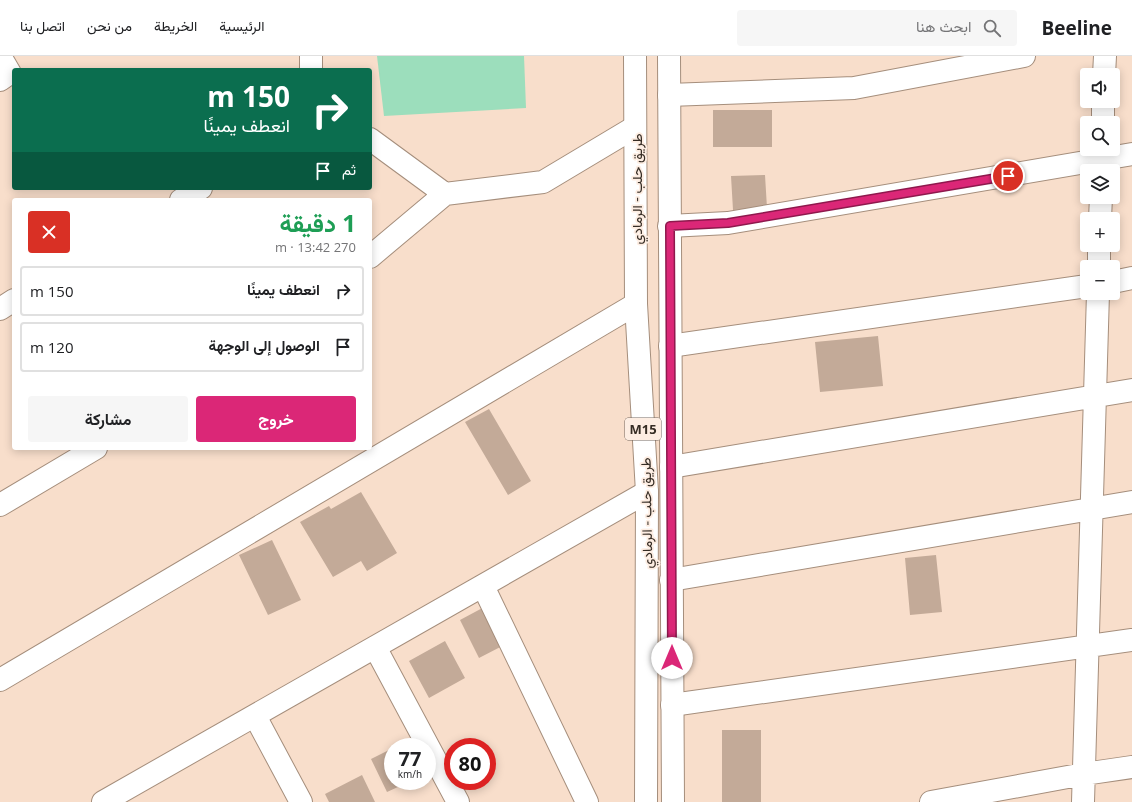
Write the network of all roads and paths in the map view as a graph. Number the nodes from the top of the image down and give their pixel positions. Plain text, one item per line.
1 (0, 56) edge
2 (312, 56) edge
3 (635, 56) edge
4 (669, 56) edge
5 (1024, 56) edge
6 (1105, 56) edge
7 (312, 68) edge
8 (1104, 68) edge
9 (0, 80) edge
10 (669, 95) junction
11 (635, 127) junction
12 (372, 140) edge
13 (1132, 154) edge
14 (1102, 160) edge
15 (198, 190) edge
16 (445, 194) junction
17 (184, 198) edge
18 (670, 226) junction
19 (372, 255) edge
20 (1132, 278) edge
21 (1120, 281) edge
22 (1080, 287) edge
23 (1098, 300) edge
24 (12, 301) edge
25 (636, 304) junction
26 (0, 309) edge
27 (670, 346) junction
28 (1132, 390) edge
29 (1095, 397) junction
30 (93, 450) edge
31 (671, 467) junction
32 (647, 492) junction
33 (1132, 502) edge
34 (0, 505) edge
35 (1091, 509) junction
36 (671, 580) junction
37 (483, 586) junction
38 (1132, 640) edge
39 (375, 647) junction
40 (1087, 647) junction
41 (0, 680) edge
42 (672, 705) junction
43 (255, 716) junction
44 (1132, 767) edge
45 (1084, 774) junction
46 (130, 795) edge
47 (103, 802) edge
48 (301, 802) edge
49 (458, 802) edge
50 (587, 802) edge
51 (646, 802) edge
52 (673, 802) edge
53 (931, 802) edge
54 (1083, 802) edge

1 - 9 main road
2 - 7 main road
3 - 11 main road, طريق حلب - الرمادي / M15
4 - 10 main road, طريق حلب - الرمادي / M15
5 - 10 main road
6 - 8 main road
10 - 18 main road, طريق حلب - الرمادي / M15
11 - 16 main road
11 - 25 main road, طريق حلب - الرمادي / M15
12 - 16 main road
13 - 14 main road
14 - 18 main road
15 - 17 main road
16 - 19 main road
18 - 27 main road, طريق حلب - الرمادي / M15
20 - 21 main road
22 - 27 main road
23 - 29 main road
24 - 26 main road
25 - 32 main road, طريق حلب - الرمادي / M15
25 - 41 main road
27 - 31 main road, طريق حلب - الرمادي / M15
28 - 29 main road
29 - 31 main road
29 - 35 main road
30 - 34 main road
31 - 36 main road, طريق حلب - الرمادي / M15
32 - 37 main road
32 - 51 main road, طريق حلب - الرمادي / M15
33 - 35 main road
35 - 36 main road
35 - 40 main road
36 - 42 main road, طريق حلب - الرمادي / M15
37 - 39 main road
37 - 50 main road
38 - 40 main road
39 - 43 main road
39 - 49 main road
40 - 42 main road
40 - 45 main road
42 - 52 main road, طريق حلب - الرمادي / M15
43 - 46 main road
43 - 48 main road
44 - 45 main road
45 - 53 main road
45 - 54 main road
46 - 47 main road

